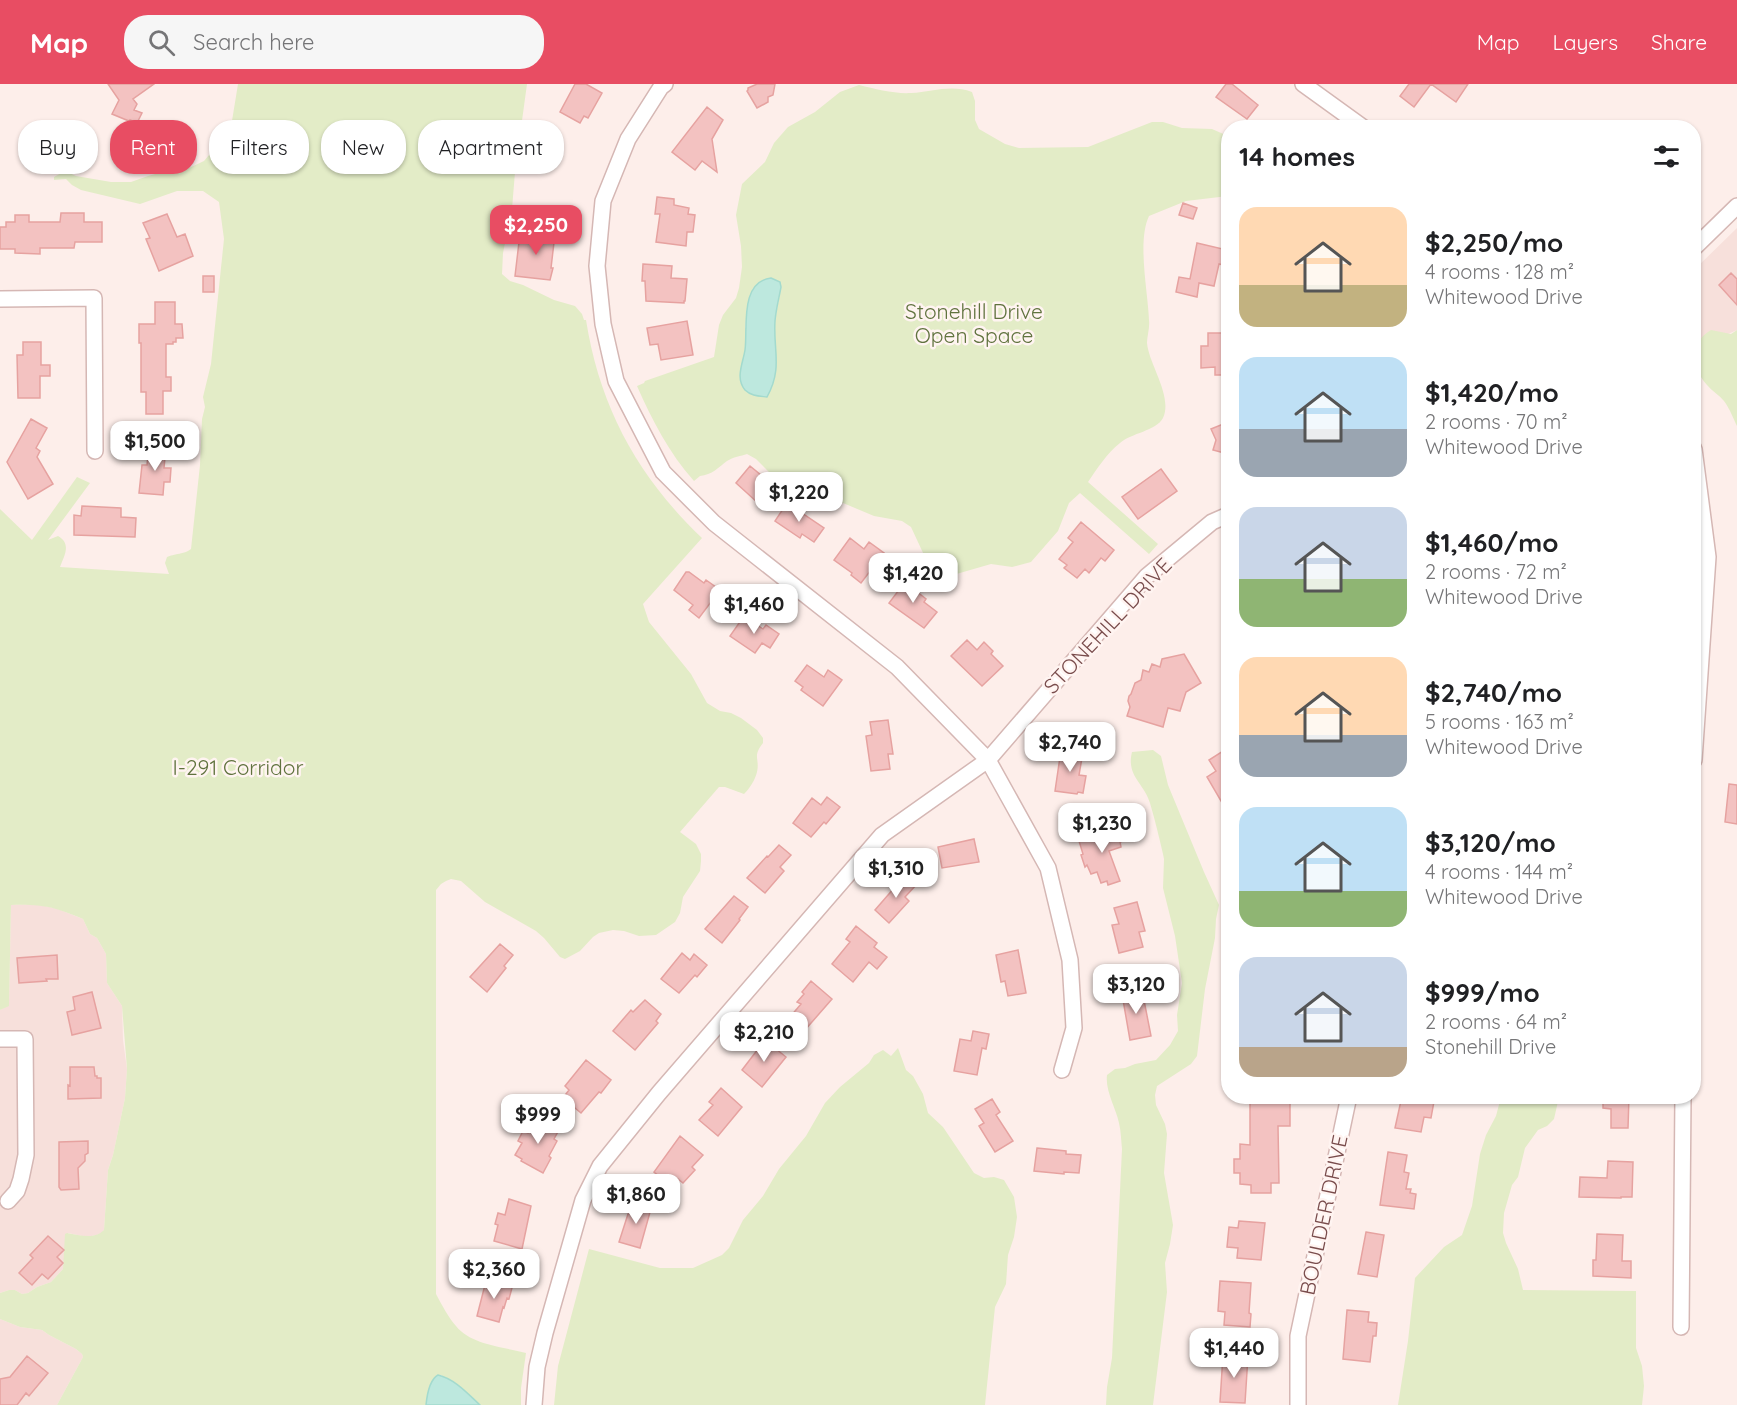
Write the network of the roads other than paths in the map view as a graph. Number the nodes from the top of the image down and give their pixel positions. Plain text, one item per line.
1 (664, 84) edge
2 (1303, 84) edge
3 (1353, 120) edge
4 (1737, 206) edge
5 (1701, 241) edge
6 (0, 298) edge
7 (95, 451) dead end
8 (1701, 507) edge
9 (1221, 518) edge
10 (1701, 651) edge
11 (988, 760) junction
12 (0, 1039) edge
13 (1062, 1070) dead end
14 (1347, 1104) edge
15 (1683, 1104) edge
16 (8, 1202) dead end
17 (1681, 1327) dead end
18 (534, 1405) edge
19 (1298, 1405) edge

1 - 11 street
2 - 3 street
4 - 5 street
6 - 7 street
8 - 10 street
9 - 11 street, STONEHILL DRIVE
11 - 13 street
11 - 18 street, STONEHILL DRIVE
12 - 16 street
14 - 19 street, BOULDER DRIVE
15 - 17 street

